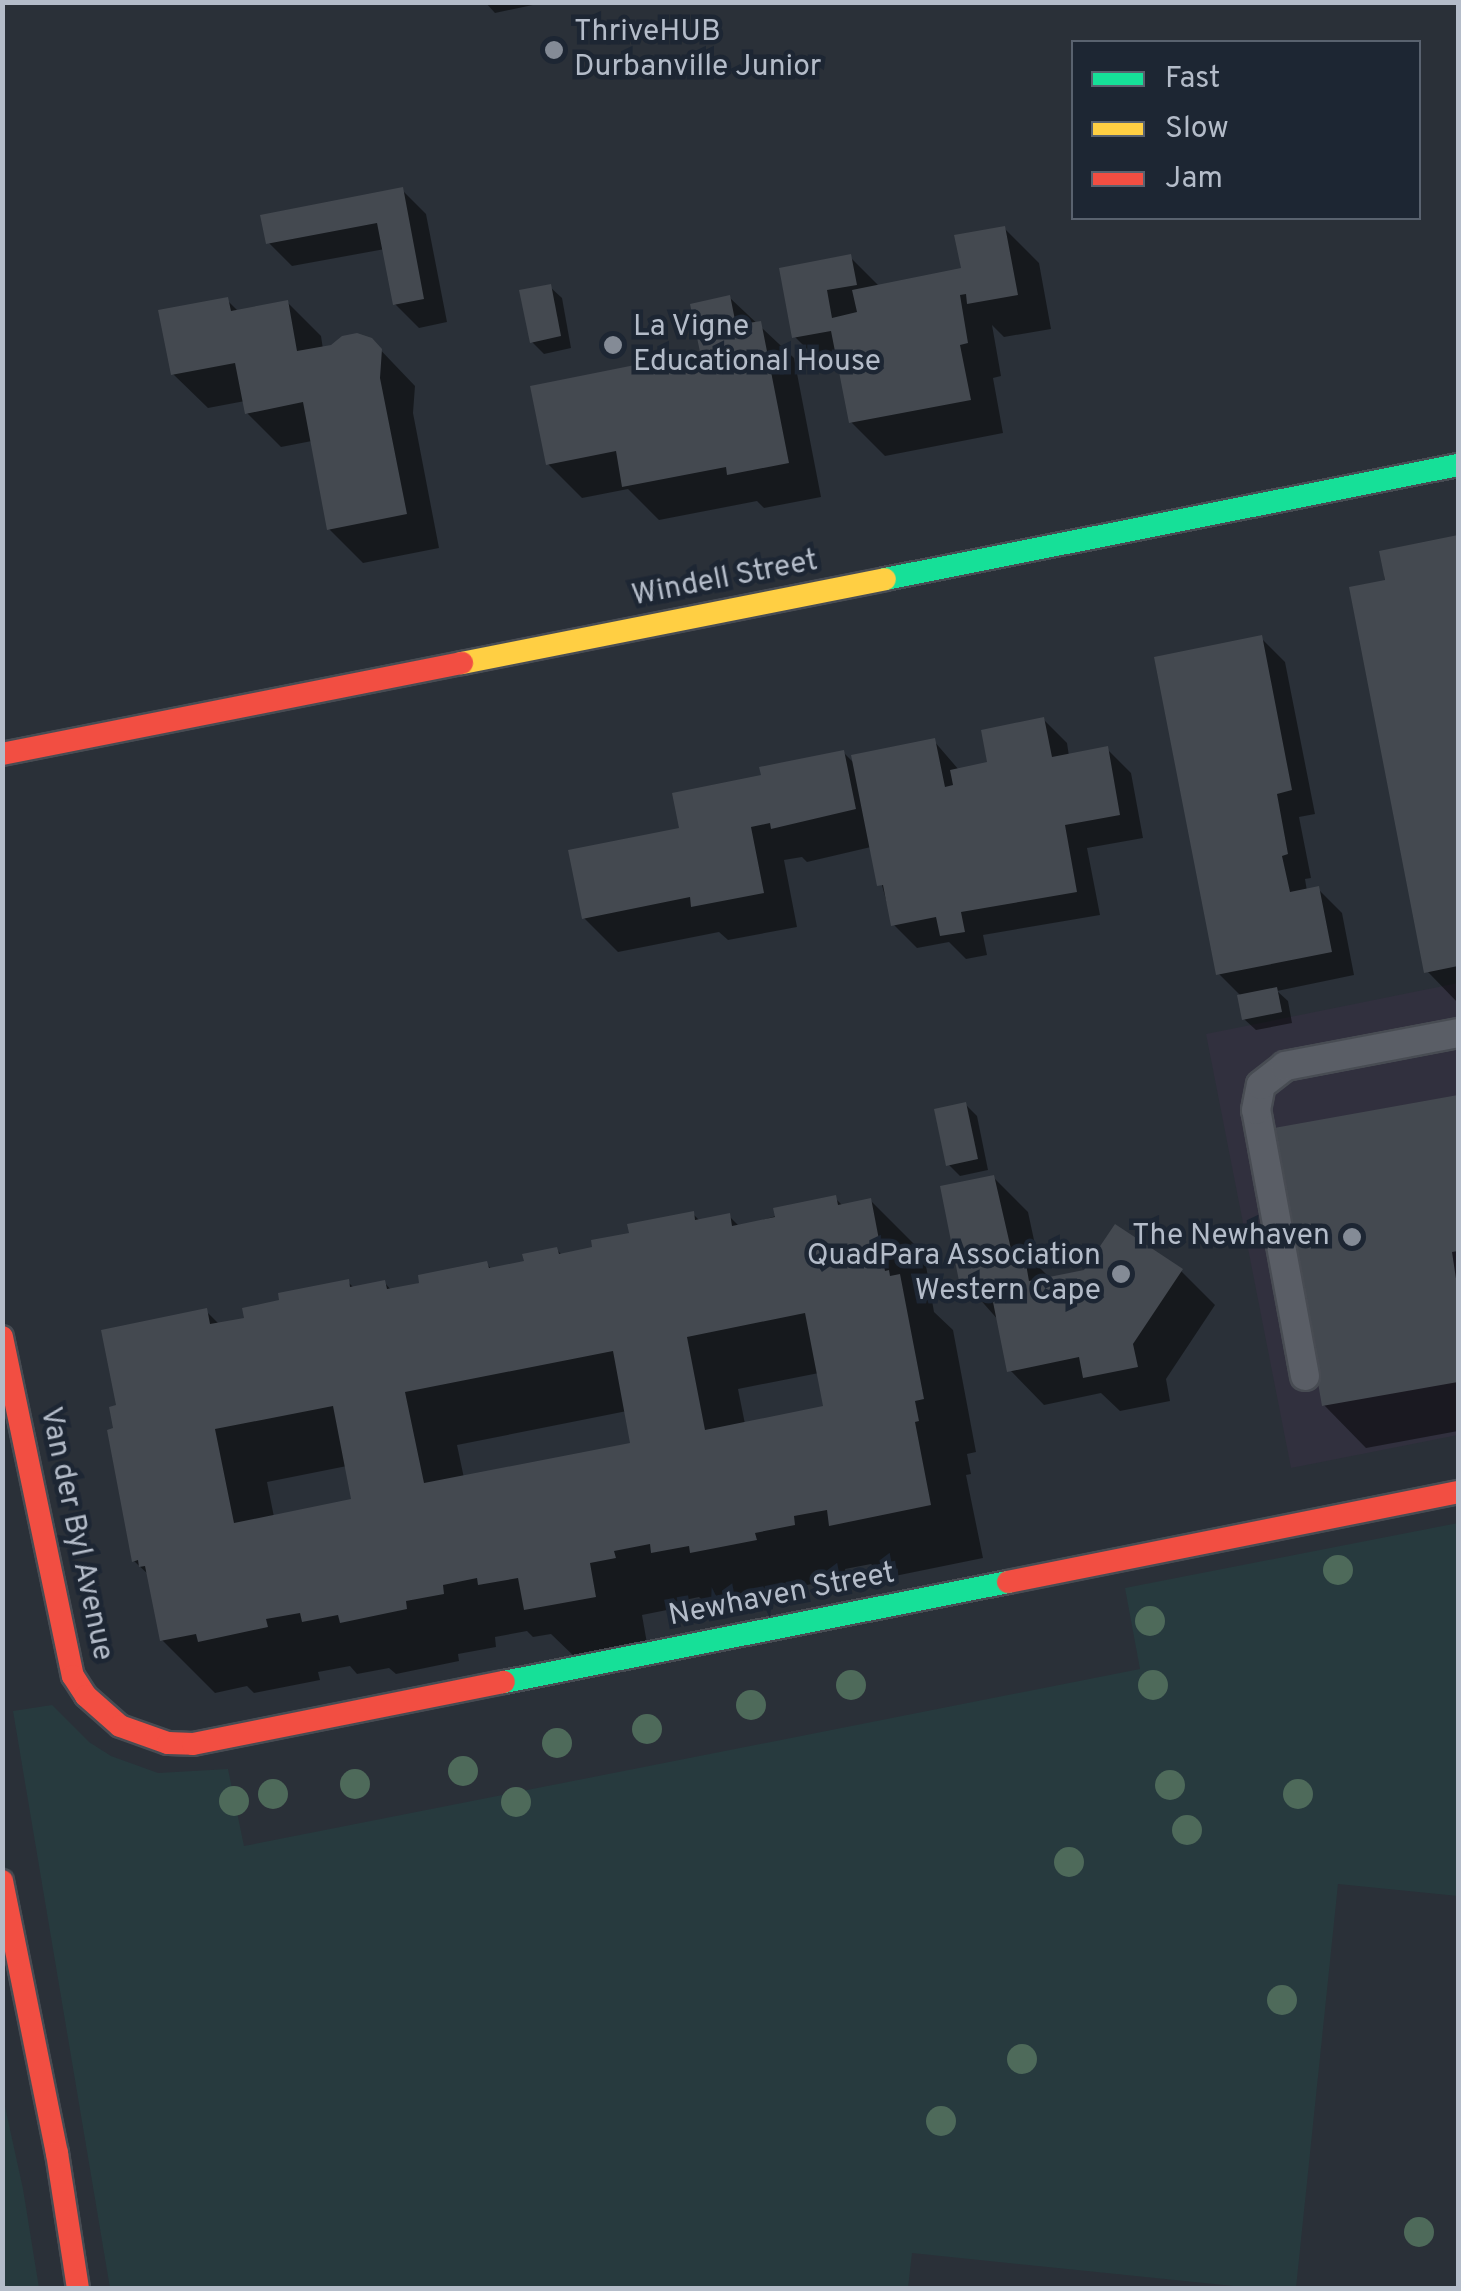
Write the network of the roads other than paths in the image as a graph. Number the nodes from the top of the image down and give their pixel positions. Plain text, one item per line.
1 (1458, 465) edge
2 (2, 754) edge
3 (1458, 1033) edge
4 (2, 1337) edge
5 (1305, 1376) dead end
6 (1458, 1492) edge
7 (120, 1726) joint
8 (2, 1881) edge
9 (78, 2288) edge

1 - 2 street, Windell Street
3 - 5 lane
4 - 7 street, Van der Byl Avenue
6 - 7 street, Newhaven Street
8 - 9 street

